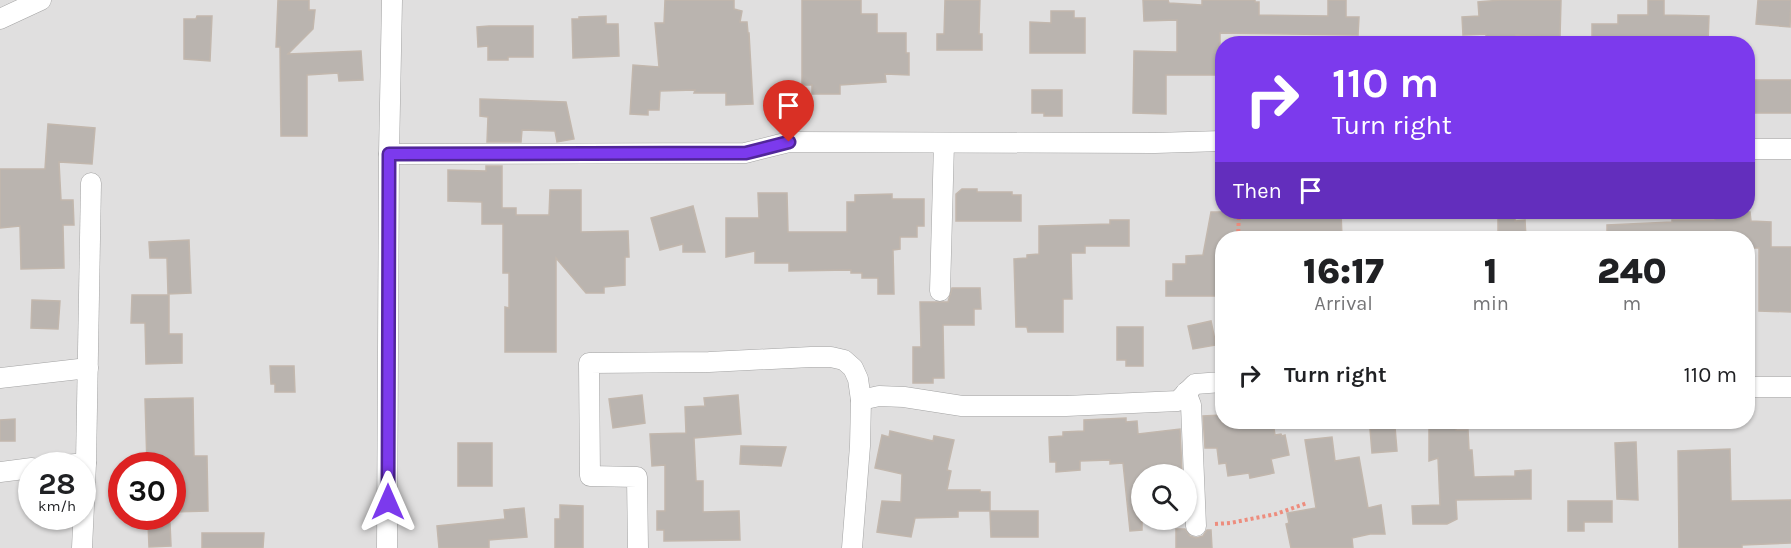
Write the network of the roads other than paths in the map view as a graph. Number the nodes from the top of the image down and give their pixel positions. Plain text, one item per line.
1 (41, 0) edge
2 (392, 0) edge
3 (0, 20) edge
4 (1215, 141) edge
5 (944, 143) junction
6 (1791, 149) edge
7 (1755, 150) edge
8 (389, 154) junction
9 (91, 183) dead end
10 (940, 291) dead end
11 (88, 368) junction
12 (0, 378) edge
13 (1215, 383) edge
14 (1755, 387) edge
15 (1791, 387) edge
16 (1186, 392) junction
17 (861, 400) junction
18 (86, 452) edge
19 (1193, 464) edge
20 (18, 470) edge
21 (0, 472) edge
22 (83, 530) edge
23 (82, 548) edge
24 (387, 548) edge
25 (638, 548) edge
26 (852, 548) edge

1 - 3 street
2 - 8 street
4 - 5 street
5 - 8 street
5 - 10 street
6 - 7 street
8 - 24 street
9 - 11 street
11 - 12 street
11 - 18 street
13 - 16 street
14 - 15 street
16 - 17 street
16 - 19 street
17 - 25 street
17 - 26 street
20 - 21 street
22 - 23 street

